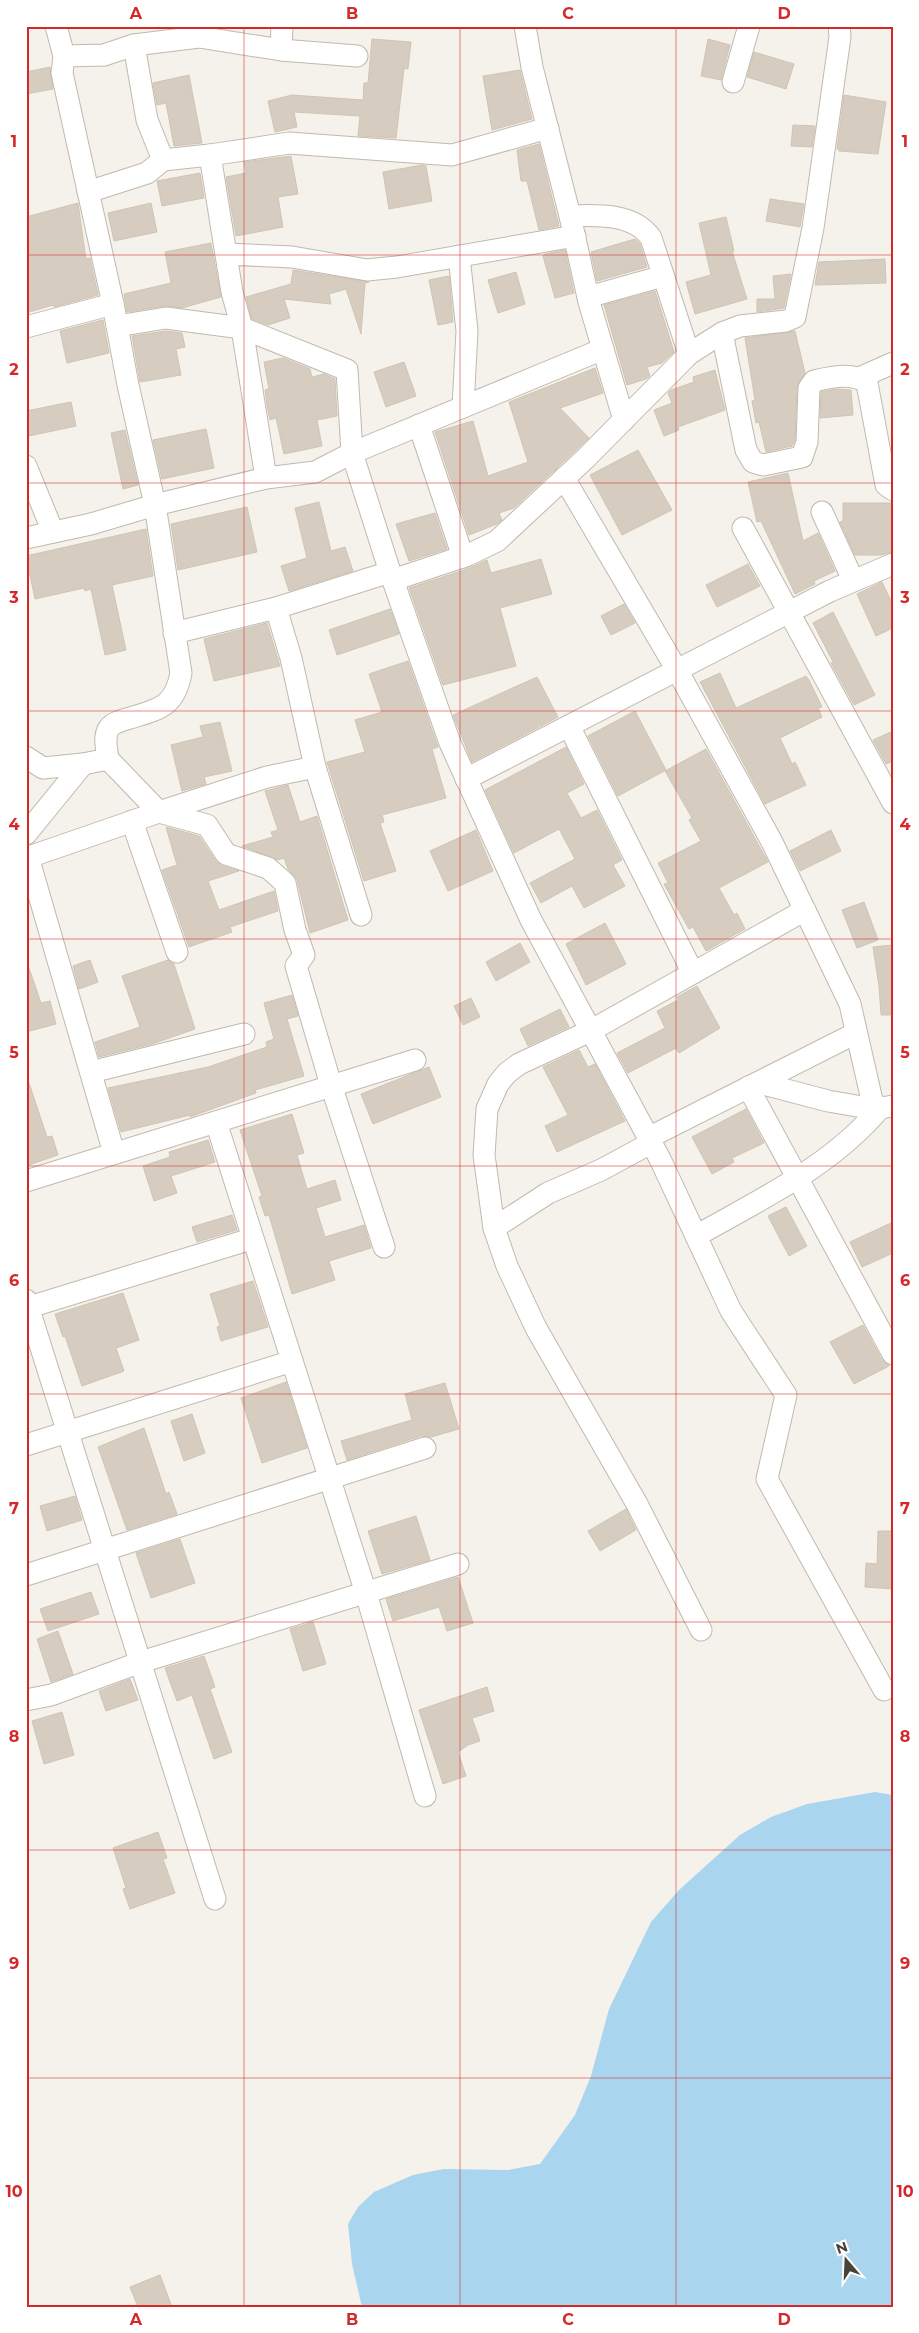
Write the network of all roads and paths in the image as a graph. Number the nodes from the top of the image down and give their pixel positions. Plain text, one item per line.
1 (56, 26) edge
2 (282, 26) edge
3 (524, 26) edge
4 (749, 26) edge
5 (839, 26) edge
6 (134, 44) junction
7 (280, 50) junction
8 (64, 56) junction
9 (357, 56) dead end
10 (733, 82) dead end
11 (548, 128) junction
12 (210, 155) junction
13 (163, 160) junction
14 (88, 192) junction
15 (573, 226) junction
16 (226, 254) junction
17 (459, 256) junction
18 (663, 276) junction
19 (588, 297) junction
20 (113, 304) junction
21 (26, 326) edge
22 (118, 326) junction
23 (242, 328) junction
24 (722, 333) junction
25 (603, 349) junction
26 (689, 354) junction
27 (893, 363) edge
28 (859, 378) junction
29 (463, 406) junction
30 (624, 420) junction
31 (419, 425) junction
32 (352, 453) junction
33 (26, 466) edge
34 (266, 478) junction
35 (564, 478) junction
36 (893, 490) edge
37 (155, 505) junction
38 (822, 512) dead end
39 (743, 528) dead end
40 (53, 532) junction
41 (26, 538) edge
42 (463, 557) junction
43 (893, 564) edge
44 (391, 576) junction
45 (853, 580) junction
46 (276, 608) junction
47 (789, 613) junction
48 (174, 633) junction
49 (677, 670) junction
50 (570, 726) junction
51 (26, 757) edge
52 (108, 759) junction
53 (83, 764) junction
54 (314, 767) junction
55 (886, 776) edge
56 (466, 779) junction
57 (893, 804) edge
58 (159, 812) junction
59 (132, 821) junction
60 (26, 834) edge
61 (27, 857) edge
62 (805, 910) junction
63 (362, 915) dead end
64 (177, 952) dead end
65 (693, 973) junction
66 (590, 1031) junction
67 (856, 1033) junction
68 (244, 1034) dead end
69 (415, 1060) dead end
70 (91, 1072) junction
71 (331, 1085) junction
72 (754, 1085) junction
73 (882, 1107) edge
74 (216, 1122) junction
75 (649, 1140) junction
76 (114, 1153) junction
77 (798, 1179) junction
78 (26, 1181) edge
79 (494, 1228) junction
80 (696, 1236) junction
81 (251, 1239) junction
82 (384, 1247) dead end
83 (27, 1305) edge
84 (893, 1354) edge
85 (292, 1361) junction
86 (68, 1431) junction
87 (26, 1445) edge
88 (425, 1448) dead end
89 (329, 1478) junction
90 (104, 1548) junction
91 (458, 1564) dead end
92 (26, 1575) edge
93 (366, 1593) junction
94 (701, 1630) dead end
95 (141, 1662) junction
96 (884, 1690) dead end
97 (26, 1700) edge
98 (425, 1796) dead end
99 (215, 1899) dead end

1 - 8 street
2 - 7 street
3 - 11 street
4 - 10 street
5 - 24 street
6 - 7 street
6 - 8 street
6 - 13 street
7 - 9 street
8 - 14 street
11 - 12 street
11 - 15 street
12 - 13 street
12 - 16 street
13 - 14 street
14 - 20 street
15 - 17 street
15 - 18 street
15 - 19 street
16 - 17 street
16 - 23 street
17 - 29 street
18 - 19 street
18 - 26 street
19 - 25 street
20 - 21 street
20 - 22 street
22 - 23 street
22 - 37 street
23 - 32 street
23 - 34 street
24 - 26 street
24 - 28 street
25 - 29 street
25 - 30 street
26 - 30 street
27 - 28 street
28 - 36 street
29 - 31 street
30 - 35 street
31 - 32 street
31 - 42 street
32 - 34 street
32 - 44 street
33 - 40 street
34 - 37 street
35 - 42 street
35 - 49 street
37 - 40 street
37 - 48 street
38 - 45 street
39 - 47 street
40 - 41 street
42 - 44 street
43 - 45 street
44 - 46 street
44 - 56 street
45 - 47 street
46 - 48 street
46 - 54 street
47 - 49 street
47 - 55 street
48 - 52 street
49 - 50 street
49 - 62 street
50 - 56 street
50 - 65 street
51 - 53 street
52 - 53 street
52 - 58 street
53 - 60 street
54 - 58 street
54 - 63 street
55 - 57 street
56 - 66 street
58 - 59 street
58 - 71 street
59 - 61 street
59 - 64 street
61 - 70 street
62 - 65 street
62 - 67 street
65 - 66 street
66 - 75 street
66 - 79 street
67 - 72 street
67 - 73 street
68 - 70 street
69 - 71 street
70 - 76 street
71 - 74 street
71 - 82 street
72 - 73 street
72 - 75 street
72 - 77 street
73 - 77 street
74 - 76 street
74 - 81 street
75 - 79 street
75 - 80 street
76 - 78 street
77 - 80 street
77 - 84 street
79 - 94 street
80 - 96 street
81 - 83 street
81 - 85 street
83 - 86 street
85 - 86 street
85 - 89 street
86 - 87 street
86 - 90 street
88 - 89 street
89 - 90 street
89 - 93 street
90 - 92 street
90 - 95 street
91 - 93 street
93 - 95 street
93 - 98 street
95 - 97 street
95 - 99 street

